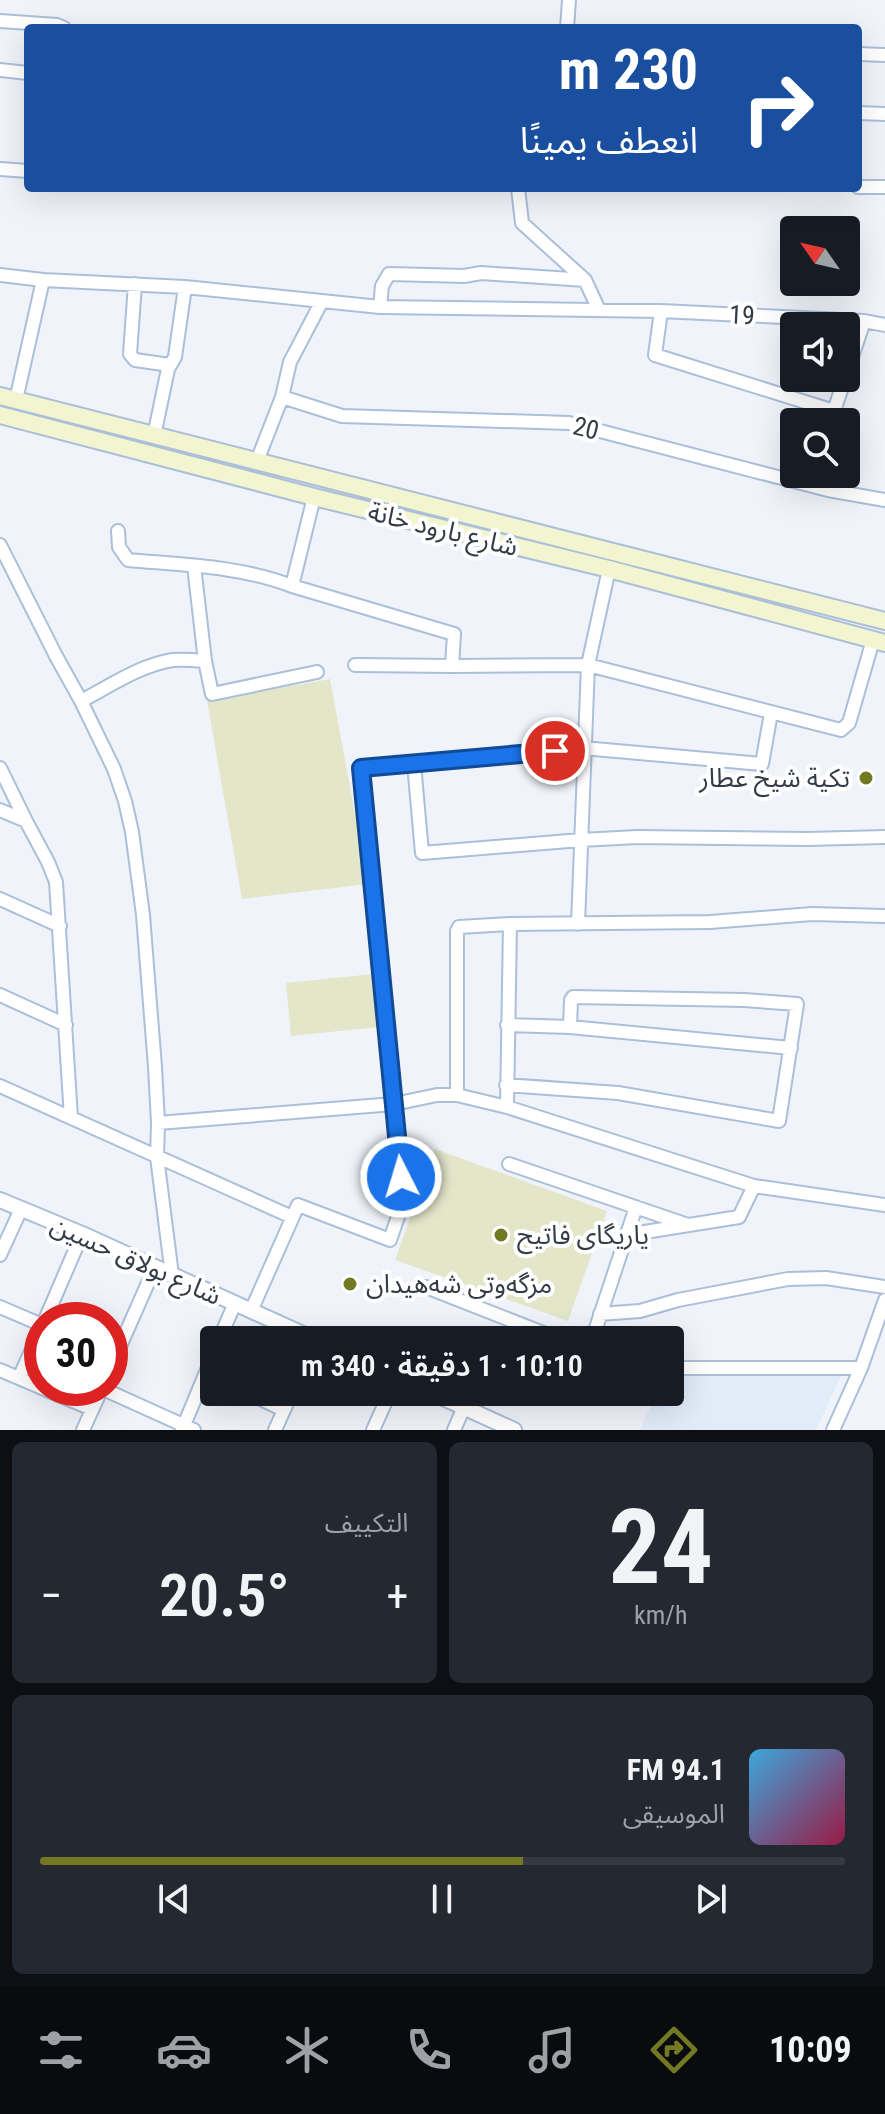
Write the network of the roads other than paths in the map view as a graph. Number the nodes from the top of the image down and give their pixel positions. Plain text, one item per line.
1 (569, 0) edge
2 (0, 21) edge
3 (43, 24) edge
4 (567, 24) edge
5 (862, 54) edge
6 (885, 55) edge
7 (0, 70) edge
8 (24, 73) edge
9 (862, 113) edge
10 (885, 114) edge
11 (0, 169) edge
12 (24, 171) edge
13 (862, 187) edge
14 (885, 187) edge
15 (518, 192) edge
16 (0, 275) edge
17 (43, 280) junction
18 (585, 280) junction
19 (135, 284) junction
20 (185, 287) junction
21 (322, 301) junction
22 (380, 307) junction
23 (599, 310) junction
24 (661, 311) junction
25 (864, 321) junction
26 (885, 325) edge
27 (860, 333) edge
28 (170, 365) junction
29 (282, 397) junction
30 (8, 398) edge
31 (811, 408) edge
32 (0, 415) edge
33 (154, 436) junction
34 (206, 449) junction
35 (257, 461) junction
36 (201, 467) junction
37 (828, 490) joint
38 (314, 497) junction
39 (885, 500) edge
40 (118, 531) dead end
41 (0, 545) edge
42 (194, 566) junction
43 (609, 569) junction
44 (292, 586) junction
45 (885, 621) edge
46 (879, 642) edge
47 (205, 661) junction
48 (355, 665) dead end
49 (588, 665) junction
50 (452, 666) junction
51 (317, 672) dead end
52 (81, 701) junction
53 (771, 713) junction
54 (583, 748) junction
55 (414, 764) junction
56 (0, 768) edge
57 (0, 810) edge
58 (26, 821) junction
59 (885, 837) edge
60 (581, 840) junction
61 (0, 899) edge
62 (885, 916) edge
63 (510, 924) junction
64 (578, 924) junction
65 (60, 926) junction
66 (0, 995) edge
67 (66, 1025) junction
68 (507, 1025) junction
69 (570, 1027) junction
70 (791, 1048) junction
71 (506, 1085) junction
72 (0, 1086) edge
73 (457, 1095) junction
74 (394, 1104) junction
75 (507, 1107) junction
76 (71, 1118) junction
77 (158, 1123) junction
78 (157, 1157) junction
79 (509, 1164) dead end
80 (754, 1186) junction
81 (0, 1200) edge
82 (885, 1205) edge
83 (636, 1207) junction
84 (21, 1209) junction
85 (292, 1217) junction
86 (688, 1225) junction
87 (82, 1234) junction
88 (626, 1235) junction
89 (0, 1255) edge
90 (155, 1267) junction
91 (172, 1275) junction
92 (426, 1287) dead end
93 (885, 1287) edge
94 (885, 1300) edge
95 (53, 1302) edge
96 (235, 1303) junction
97 (0, 1307) edge
98 (251, 1311) junction
99 (600, 1314) junction
100 (24, 1318) edge
101 (128, 1325) edge
102 (225, 1326) edge
103 (285, 1326) edge
104 (525, 1326) edge
105 (596, 1326) edge
106 (24, 1367) edge
107 (684, 1368) edge
108 (861, 1368) junction
109 (0, 1370) edge
110 (19, 1378) junction
111 (24, 1380) edge
112 (200, 1398) edge
113 (128, 1401) edge
114 (85, 1406) edge
115 (93, 1406) edge
116 (276, 1406) edge
117 (286, 1406) edge
118 (384, 1406) edge
119 (464, 1407) joint
120 (92, 1409) junction
121 (284, 1410) junction
122 (187, 1429) edge
123 (83, 1430) edge
124 (275, 1430) edge
125 (373, 1430) edge
126 (454, 1430) edge
127 (514, 1430) edge
128 (833, 1430) edge

1 - 4 street
2 - 3 street
5 - 6 street
7 - 8 street
9 - 10 street
11 - 12 street
13 - 14 street
15 - 18 street
16 - 17 street, 19
17 - 19 street, 19
17 - 30 street
18 - 22 street
18 - 23 street
19 - 20 street, 19
19 - 28 street
20 - 21 street, 19
20 - 28 street
21 - 22 street, 19
21 - 29 street
22 - 23 street, 19
23 - 24 street, 19
24 - 25 street, 19
24 - 31 street
25 - 26 street, 19
25 - 27 street
28 - 33 street
29 - 35 street
29 - 37 street, 20
30 - 33 main road, شارع بارود خانة
32 - 36 main road, شارع بارود خانة
33 - 34 main road, شارع بارود خانة
34 - 35 main road, شارع بارود خانة
34 - 36 main road
35 - 45 main road, شارع بارود خانة
36 - 38 main road, شارع بارود خانة
37 - 39 street, 20
38 - 43 main road, شارع بارود خانة
38 - 44 street
40 - 42 street
41 - 52 street
42 - 44 street
42 - 47 street
43 - 46 main road, شارع بارود خانة
43 - 49 street
44 - 50 street
46 - 53 street
47 - 51 street
47 - 52 street
48 - 50 street
49 - 50 street
49 - 53 street
49 - 54 street
52 - 77 street
53 - 54 street
54 - 55 street
54 - 60 street
55 - 60 street
55 - 74 street
56 - 58 street
57 - 58 street
58 - 65 street
59 - 60 street
60 - 64 street
61 - 65 street
62 - 64 street
63 - 64 street
63 - 68 street
63 - 73 street
65 - 67 street
66 - 67 street
67 - 76 street
68 - 69 street
68 - 71 street
69 - 70 street
69 - 70 street
70 - 71 street
71 - 75 street
72 - 76 street
73 - 74 street
73 - 75 street
74 - 77 street
74 - 85 street
75 - 80 street
76 - 78 street
77 - 78 street
78 - 85 street
78 - 91 street
79 - 83 street
80 - 82 street
80 - 86 street
81 - 84 street, شارع بولاق حسين
83 - 86 street
83 - 88 street
84 - 87 street, شارع بولاق حسين
84 - 89 street
85 - 98 street
86 - 88 street
87 - 90 street, شارع بولاق حسين
87 - 95 street
88 - 99 street
90 - 91 street, شارع بولاق حسين
90 - 101 street
91 - 96 street, شارع بولاق حسين
92 - 104 street
93 - 99 street
94 - 108 street
96 - 98 street, شارع بولاق حسين
96 - 102 street
97 - 100 street
98 - 103 street, شارع بولاق حسين
99 - 105 street
106 - 110 street
107 - 108 street
108 - 128 street
109 - 110 street
110 - 111 street
112 - 122 street
113 - 122 street
114 - 120 street
115 - 120 street
116 - 121 street
117 - 121 street
118 - 125 street
119 - 126 street
119 - 127 street
120 - 123 street
121 - 124 street

